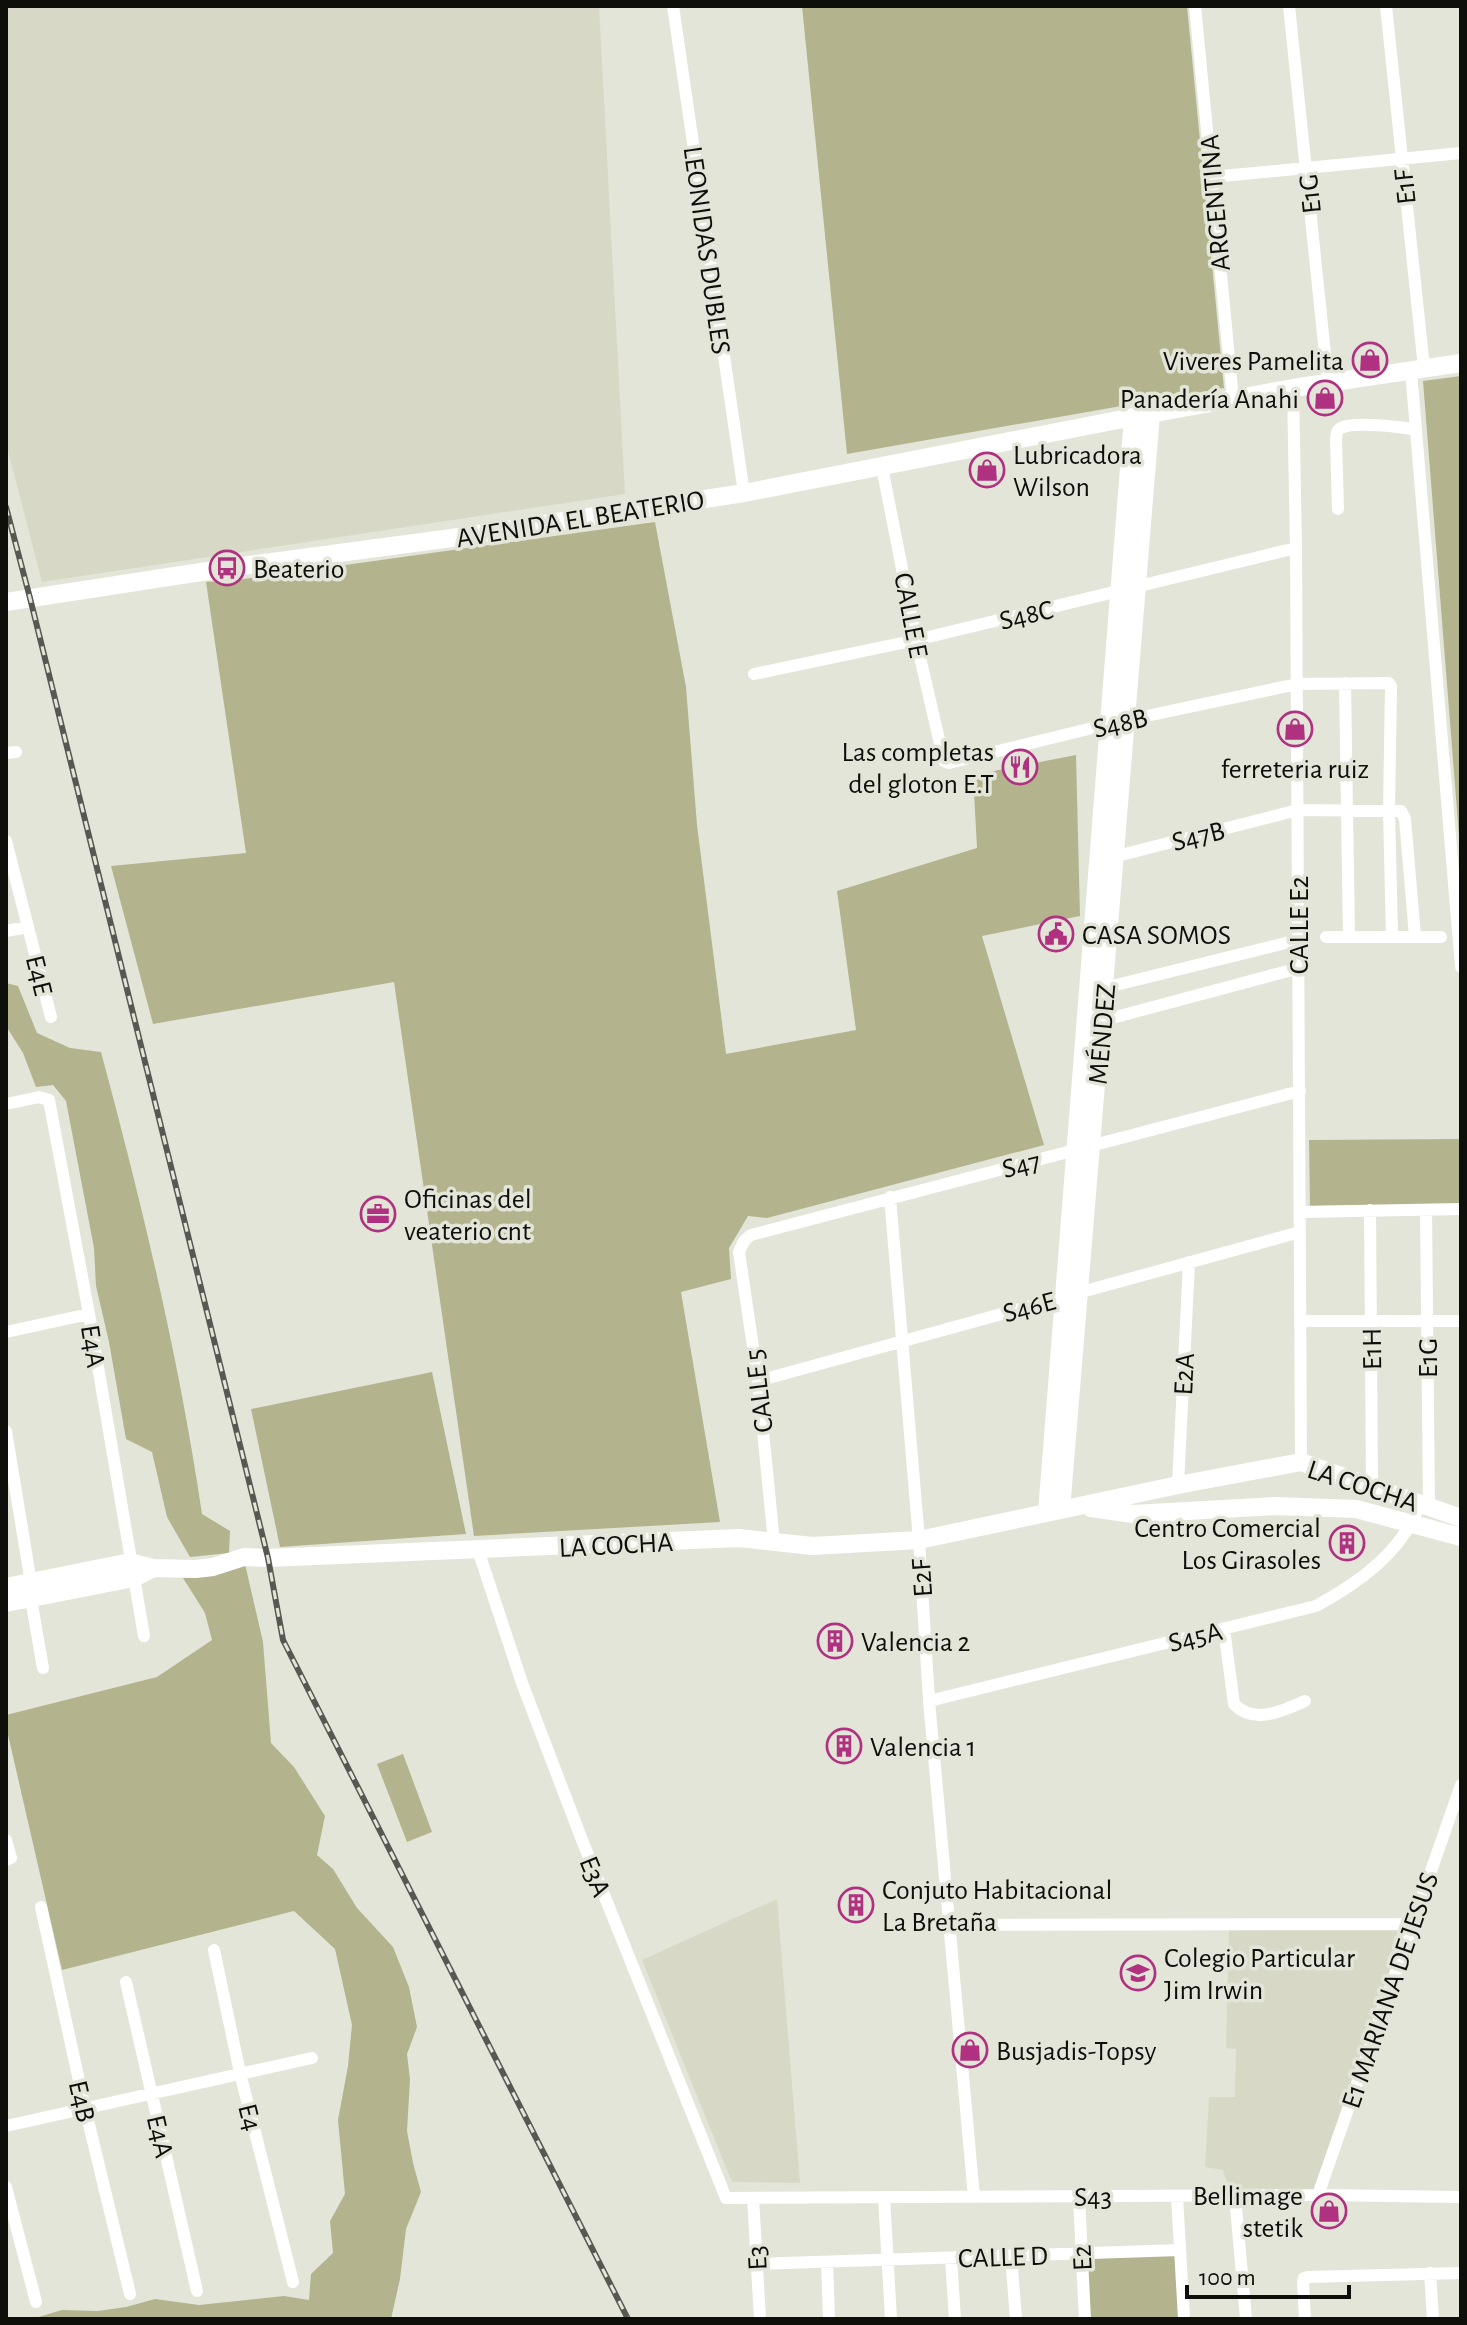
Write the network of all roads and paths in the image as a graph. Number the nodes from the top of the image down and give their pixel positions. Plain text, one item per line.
1 (673, 6) edge
2 (1195, 6) edge
3 (1289, 6) edge
4 (1386, 6) edge
5 (1461, 153) edge
6 (1401, 159) junction
7 (1306, 168) junction
8 (1212, 177) junction
9 (1461, 363) edge
10 (1418, 370) junction
11 (1328, 383) junction
12 (1293, 388) junction
13 (1233, 399) junction
14 (1142, 416) junction
15 (1416, 430) junction
16 (882, 467) junction
17 (744, 493) junction
18 (1338, 509) dead end
19 (1296, 548) junction
20 (1128, 590) junction
21 (6, 602) edge
22 (916, 640) junction
23 (754, 674) dead end
24 (1345, 683) junction
25 (1297, 684) junction
26 (1118, 722) junction
27 (944, 761) joint
28 (1298, 810) junction
29 (1348, 810) junction
30 (1389, 810) junction
31 (6, 841) edge
32 (1107, 858) junction
33 (28, 927) junction
34 (6, 931) edge
35 (1349, 936) junction
36 (1392, 936) junction
37 (1415, 936) junction
38 (1326, 937) dead end
39 (1441, 937) dead end
40 (1298, 940) junction
41 (1461, 967) edge
42 (1299, 968) junction
43 (1096, 989) junction
44 (51, 1017) dead end
45 (1094, 1023) junction
46 (1300, 1091) junction
47 (6, 1104) edge
48 (1085, 1148) junction
49 (890, 1197) junction
50 (1461, 1209) edge
51 (1370, 1210) junction
52 (1426, 1210) junction
53 (1300, 1212) junction
54 (1300, 1232) junction
55 (744, 1241) joint
56 (1189, 1262) junction
57 (1072, 1294) junction
58 (89, 1314) junction
59 (1300, 1321) junction
60 (1371, 1321) junction
61 (1427, 1321) junction
62 (1461, 1321) edge
63 (6, 1332) edge
64 (902, 1341) junction
65 (758, 1381) junction
66 (6, 1431) edge
67 (1301, 1462) junction
68 (1178, 1485) junction
69 (1372, 1487) junction
70 (1425, 1505) junction
71 (1062, 1510) junction
72 (1461, 1518) edge
73 (1413, 1523) junction
74 (1461, 1537) edge
75 (919, 1540) junction
76 (774, 1542) junction
77 (478, 1550) junction
78 (132, 1570) junction
79 (6, 1587) edge
80 (31, 1591) junction
81 (6, 1603) edge
82 (1224, 1629) junction
83 (144, 1636) dead end
84 (43, 1668) dead end
85 (929, 1701) junction
86 (1305, 1701) dead end
87 (1461, 1785) edge
88 (6, 1840) edge
89 (6, 1860) edge
90 (41, 1907) dead end
91 (1413, 1924) junction
92 (949, 1925) junction
93 (214, 1950) dead end
94 (126, 1982) dead end
95 (312, 2058) dead end
96 (240, 2073) junction
97 (151, 2092) junction
98 (85, 2108) junction
99 (6, 2126) edge
100 (6, 2187) edge
101 (1318, 2195) junction
102 (1177, 2196) junction
103 (1235, 2196) junction
104 (884, 2197) junction
105 (974, 2197) junction
106 (1079, 2197) junction
107 (1461, 2197) edge
108 (726, 2198) joint
109 (753, 2198) junction
110 (1180, 2250) junction
111 (1081, 2253) junction
112 (1011, 2256) junction
113 (951, 2258) junction
114 (888, 2260) junction
115 (827, 2262) junction
116 (756, 2264) junction
117 (1430, 2273) junction
118 (1461, 2273) edge
119 (293, 2282) dead end
120 (197, 2291) dead end
121 (130, 2294) dead end
122 (36, 2302) dead end
123 (760, 2319) edge
124 (829, 2319) edge
125 (891, 2319) edge
126 (955, 2319) edge
127 (1016, 2319) edge
128 (1085, 2319) edge
129 (1184, 2319) edge
130 (1246, 2319) edge
131 (1305, 2319) edge
132 (1433, 2319) edge

1 - 17 street, LEONIDAS DUBLES
2 - 8 street, ARGENTINA
3 - 7 street, E1G
4 - 6 street, E1F
5 - 6 street
6 - 7 street
6 - 10 street, E1F
7 - 8 street
7 - 11 street, E1G
8 - 13 street, ARGENTINA
9 - 10 street, AVENIDA EL BEATERIO
10 - 11 street, AVENIDA EL BEATERIO
10 - 15 street, E1F
11 - 12 street, AVENIDA EL BEATERIO
12 - 13 street, AVENIDA EL BEATERIO
12 - 19 street, CALLE E2
13 - 14 street, AVENIDA EL BEATERIO
14 - 16 street, AVENIDA EL BEATERIO
14 - 20 street, MÉNDEZ
15 - 18 street
15 - 41 street, E1F
16 - 17 street, AVENIDA EL BEATERIO
16 - 22 street, CALLE E
17 - 21 street, AVENIDA EL BEATERIO
19 - 20 street, S48C
19 - 25 street, CALLE E2
20 - 22 street, S48C
20 - 26 street, MÉNDEZ
22 - 23 street, S48C
22 - 27 street, CALLE E
24 - 25 street, S48B
24 - 29 street
24 - 30 street, S48B
25 - 26 street, S48B
25 - 28 street, CALLE E2
26 - 27 street, S48B
26 - 32 street, MÉNDEZ
28 - 29 street, S47B
28 - 32 street, S47B
28 - 40 street, CALLE E2
29 - 30 street, S47B
29 - 35 street
30 - 36 street
30 - 37 street
31 - 33 street, E4E
32 - 43 street, MÉNDEZ
33 - 34 street
33 - 44 street, E4E
35 - 36 street
35 - 38 street
36 - 37 street
37 - 39 street
40 - 42 street, CALLE E2
40 - 43 street
42 - 45 street
42 - 46 street, CALLE E2
43 - 45 street, MÉNDEZ
45 - 48 street, MÉNDEZ
46 - 48 street, S47
46 - 53 street, CALLE E2
47 - 58 street, E4A
48 - 49 street, S47
48 - 57 street, MÉNDEZ
49 - 55 street, S47
49 - 64 street, E2F
50 - 52 street
51 - 52 street
51 - 53 street
51 - 60 street, E1H
52 - 61 street, E1G
53 - 54 street, CALLE E2
54 - 56 street, S46E
54 - 59 street, CALLE E2
55 - 65 street, CALLE 5
56 - 57 street, S46E
56 - 68 street, E2A
57 - 64 street, S46E
57 - 71 street, MÉNDEZ
58 - 63 street
58 - 78 street, E4A
59 - 60 street
59 - 67 street, CALLE E2
60 - 61 street
60 - 69 street, E1H
61 - 62 street
61 - 70 street, E1G
64 - 65 street, S46E
64 - 75 street, E2F
65 - 76 street, CALLE 5
66 - 80 street
67 - 68 street, LA COCHA
67 - 69 street, LA COCHA
68 - 71 street, LA COCHA
69 - 70 street, LA COCHA
70 - 72 street, LA COCHA
70 - 73 street, S45A
71 - 73 street, LA COCHA
71 - 75 street, LA COCHA
73 - 74 street, LA COCHA
73 - 82 street, S45A
75 - 76 street, LA COCHA
75 - 85 street, E2F
76 - 77 street, LA COCHA
77 - 78 street, LA COCHA
77 - 108 street, E3A
78 - 80 street, LA COCHA
78 - 83 street, E4A
79 - 80 street, LA COCHA
80 - 81 street, LA COCHA
80 - 84 street
82 - 85 street, S45A
82 - 86 street
85 - 92 street, E2F
87 - 91 street, E1 MARIANA DE JESUS
88 - 89 street
90 - 98 street, E4B
91 - 92 street
91 - 101 street, E1 MARIANA DE JESUS
92 - 105 street, E2F
93 - 96 street, E4
94 - 97 street, E4A
95 - 96 street
96 - 97 street
96 - 119 street, E4
97 - 98 street
97 - 120 street, E4A
98 - 99 street
98 - 121 street, E4B
100 - 122 street
101 - 103 street, S43
101 - 107 street, S43
102 - 103 street, S43
102 - 106 street, S43
102 - 110 street
103 - 130 street
104 - 105 street, S43
104 - 109 street, S43
104 - 114 street
105 - 106 street, S43
106 - 111 street, E2
108 - 109 street, S43
109 - 116 street, E3
110 - 111 street, CALLE D
110 - 129 street
111 - 112 street, CALLE D
111 - 128 street, E2
112 - 113 street, CALLE D
112 - 127 street
113 - 114 street, CALLE D
113 - 126 street
114 - 115 street, CALLE D
114 - 125 street
115 - 116 street, CALLE D
115 - 124 street
116 - 123 street, E3
117 - 118 street
117 - 131 street
117 - 132 street

